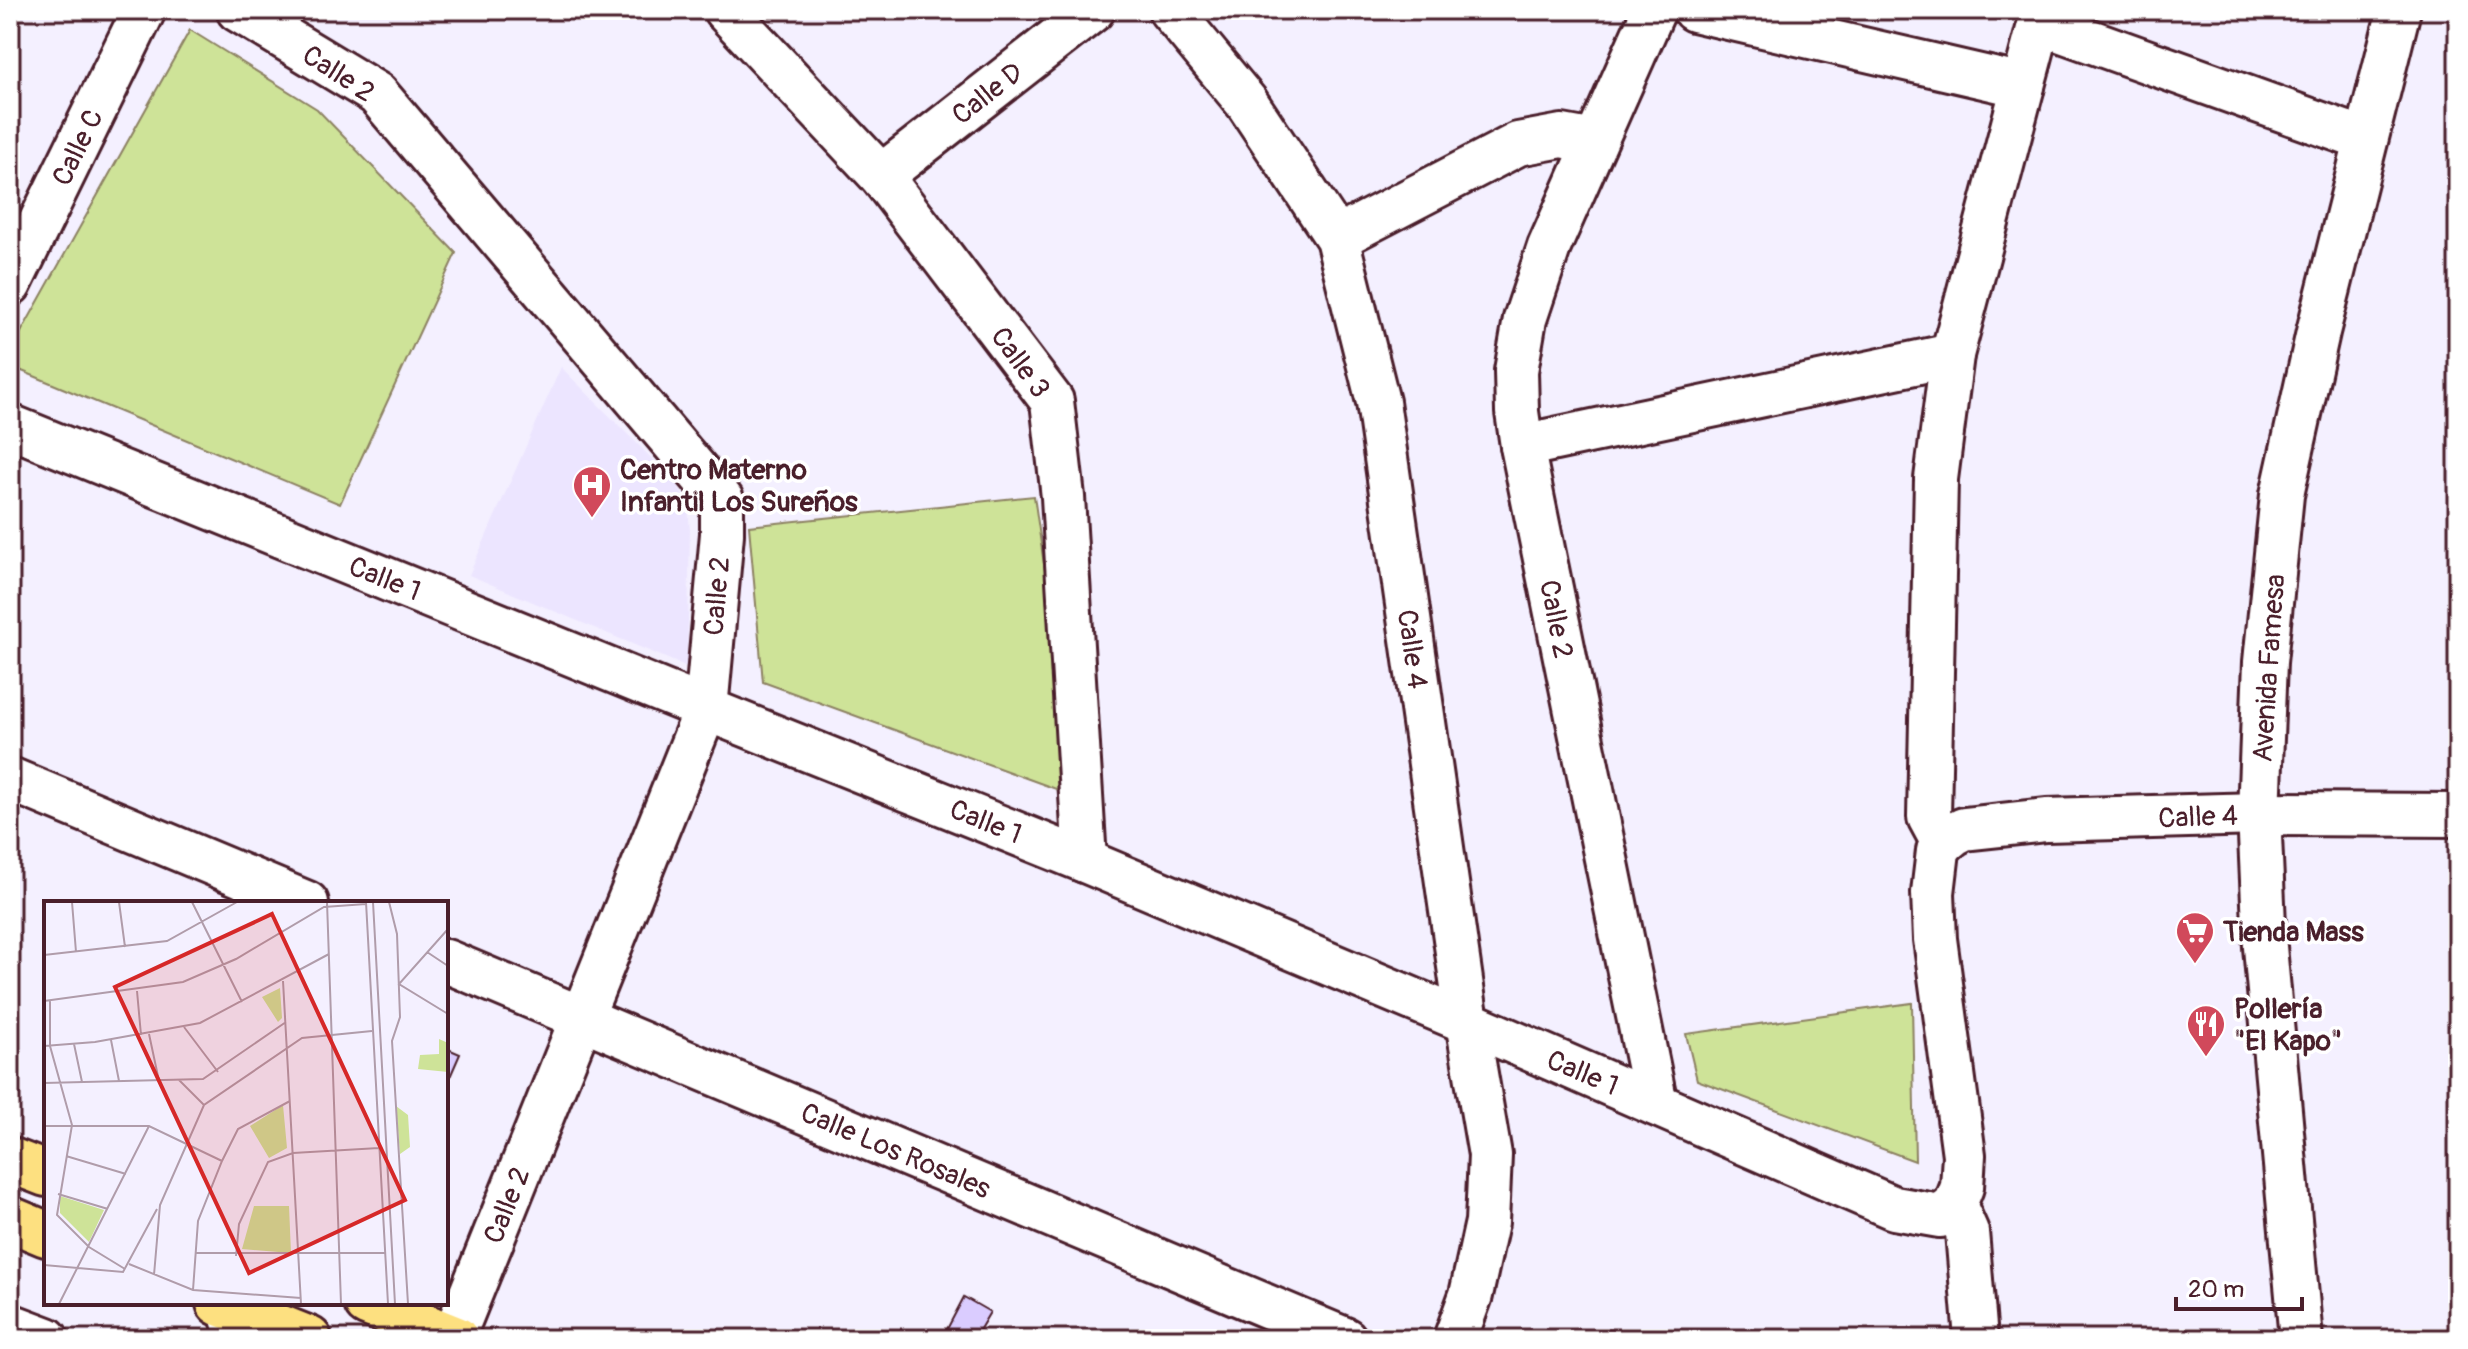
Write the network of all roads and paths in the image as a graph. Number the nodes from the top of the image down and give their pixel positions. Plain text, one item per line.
1 (144, 10) edge
2 (238, 10) edge
3 (725, 10) edge
4 (1093, 10) edge
5 (1170, 10) edge
6 (1654, 10) edge
7 (1694, 10) edge
8 (2399, 10) edge
9 (2041, 16) edge
10 (2023, 86) junction
11 (2366, 140) junction
12 (1595, 142) junction
13 (881, 176) junction
14 (1337, 238) junction
15 (10, 284) edge
16 (1952, 355) junction
17 (10, 426) edge
18 (1522, 446) junction
19 (706, 709) junction
20 (10, 779) edge
21 (2259, 814) junction
22 (2458, 815) edge
23 (1943, 843) junction
24 (1085, 861) junction
25 (302, 901) edge
26 (448, 962) edge
27 (581, 1017) junction
28 (1467, 1022) junction
29 (1656, 1104) junction
30 (10, 1160) edge
31 (44, 1173) edge
32 (1955, 1205) junction
33 (10, 1219) edge
34 (44, 1233) edge
35 (372, 1305) edge
36 (229, 1316) edge
37 (10, 1325) edge
38 (454, 1338) edge
39 (47, 1339) edge
40 (309, 1339) edge
41 (1345, 1339) edge
42 (1455, 1339) edge
43 (1976, 1339) edge
44 (2301, 1339) edge

1 - 15 street, Calle C
2 - 19 street, Calle 2
3 - 13 street, Calle 3
4 - 13 street, Calle D
5 - 14 street, Calle 4
6 - 12 street, Calle 2
7 - 10 street
8 - 11 street, Avenida Famesa
9 - 10 street
9 - 11 street
10 - 16 street
11 - 21 street, Avenida Famesa
12 - 14 street
12 - 18 street, Calle 2
13 - 24 street, Calle 3
14 - 28 street, Calle 4
16 - 18 street
16 - 23 street
17 - 19 street, Calle 1
18 - 29 street, Calle 2
19 - 24 street, Calle 1
19 - 27 street, Calle 2
20 - 25 street
21 - 22 street, Calle 4
21 - 23 street, Calle 4
21 - 44 street, Avenida Famesa
23 - 32 street
24 - 28 street, Calle 1
26 - 27 street, Calle Los Rosales
27 - 38 street, Calle 2
27 - 41 street, Calle Los Rosales
28 - 29 street, Calle 1
28 - 42 street, Calle 4
29 - 32 street, Calle 1
30 - 31 highway
32 - 43 street
33 - 34 highway
35 - 38 highway
36 - 40 highway
37 - 39 street

